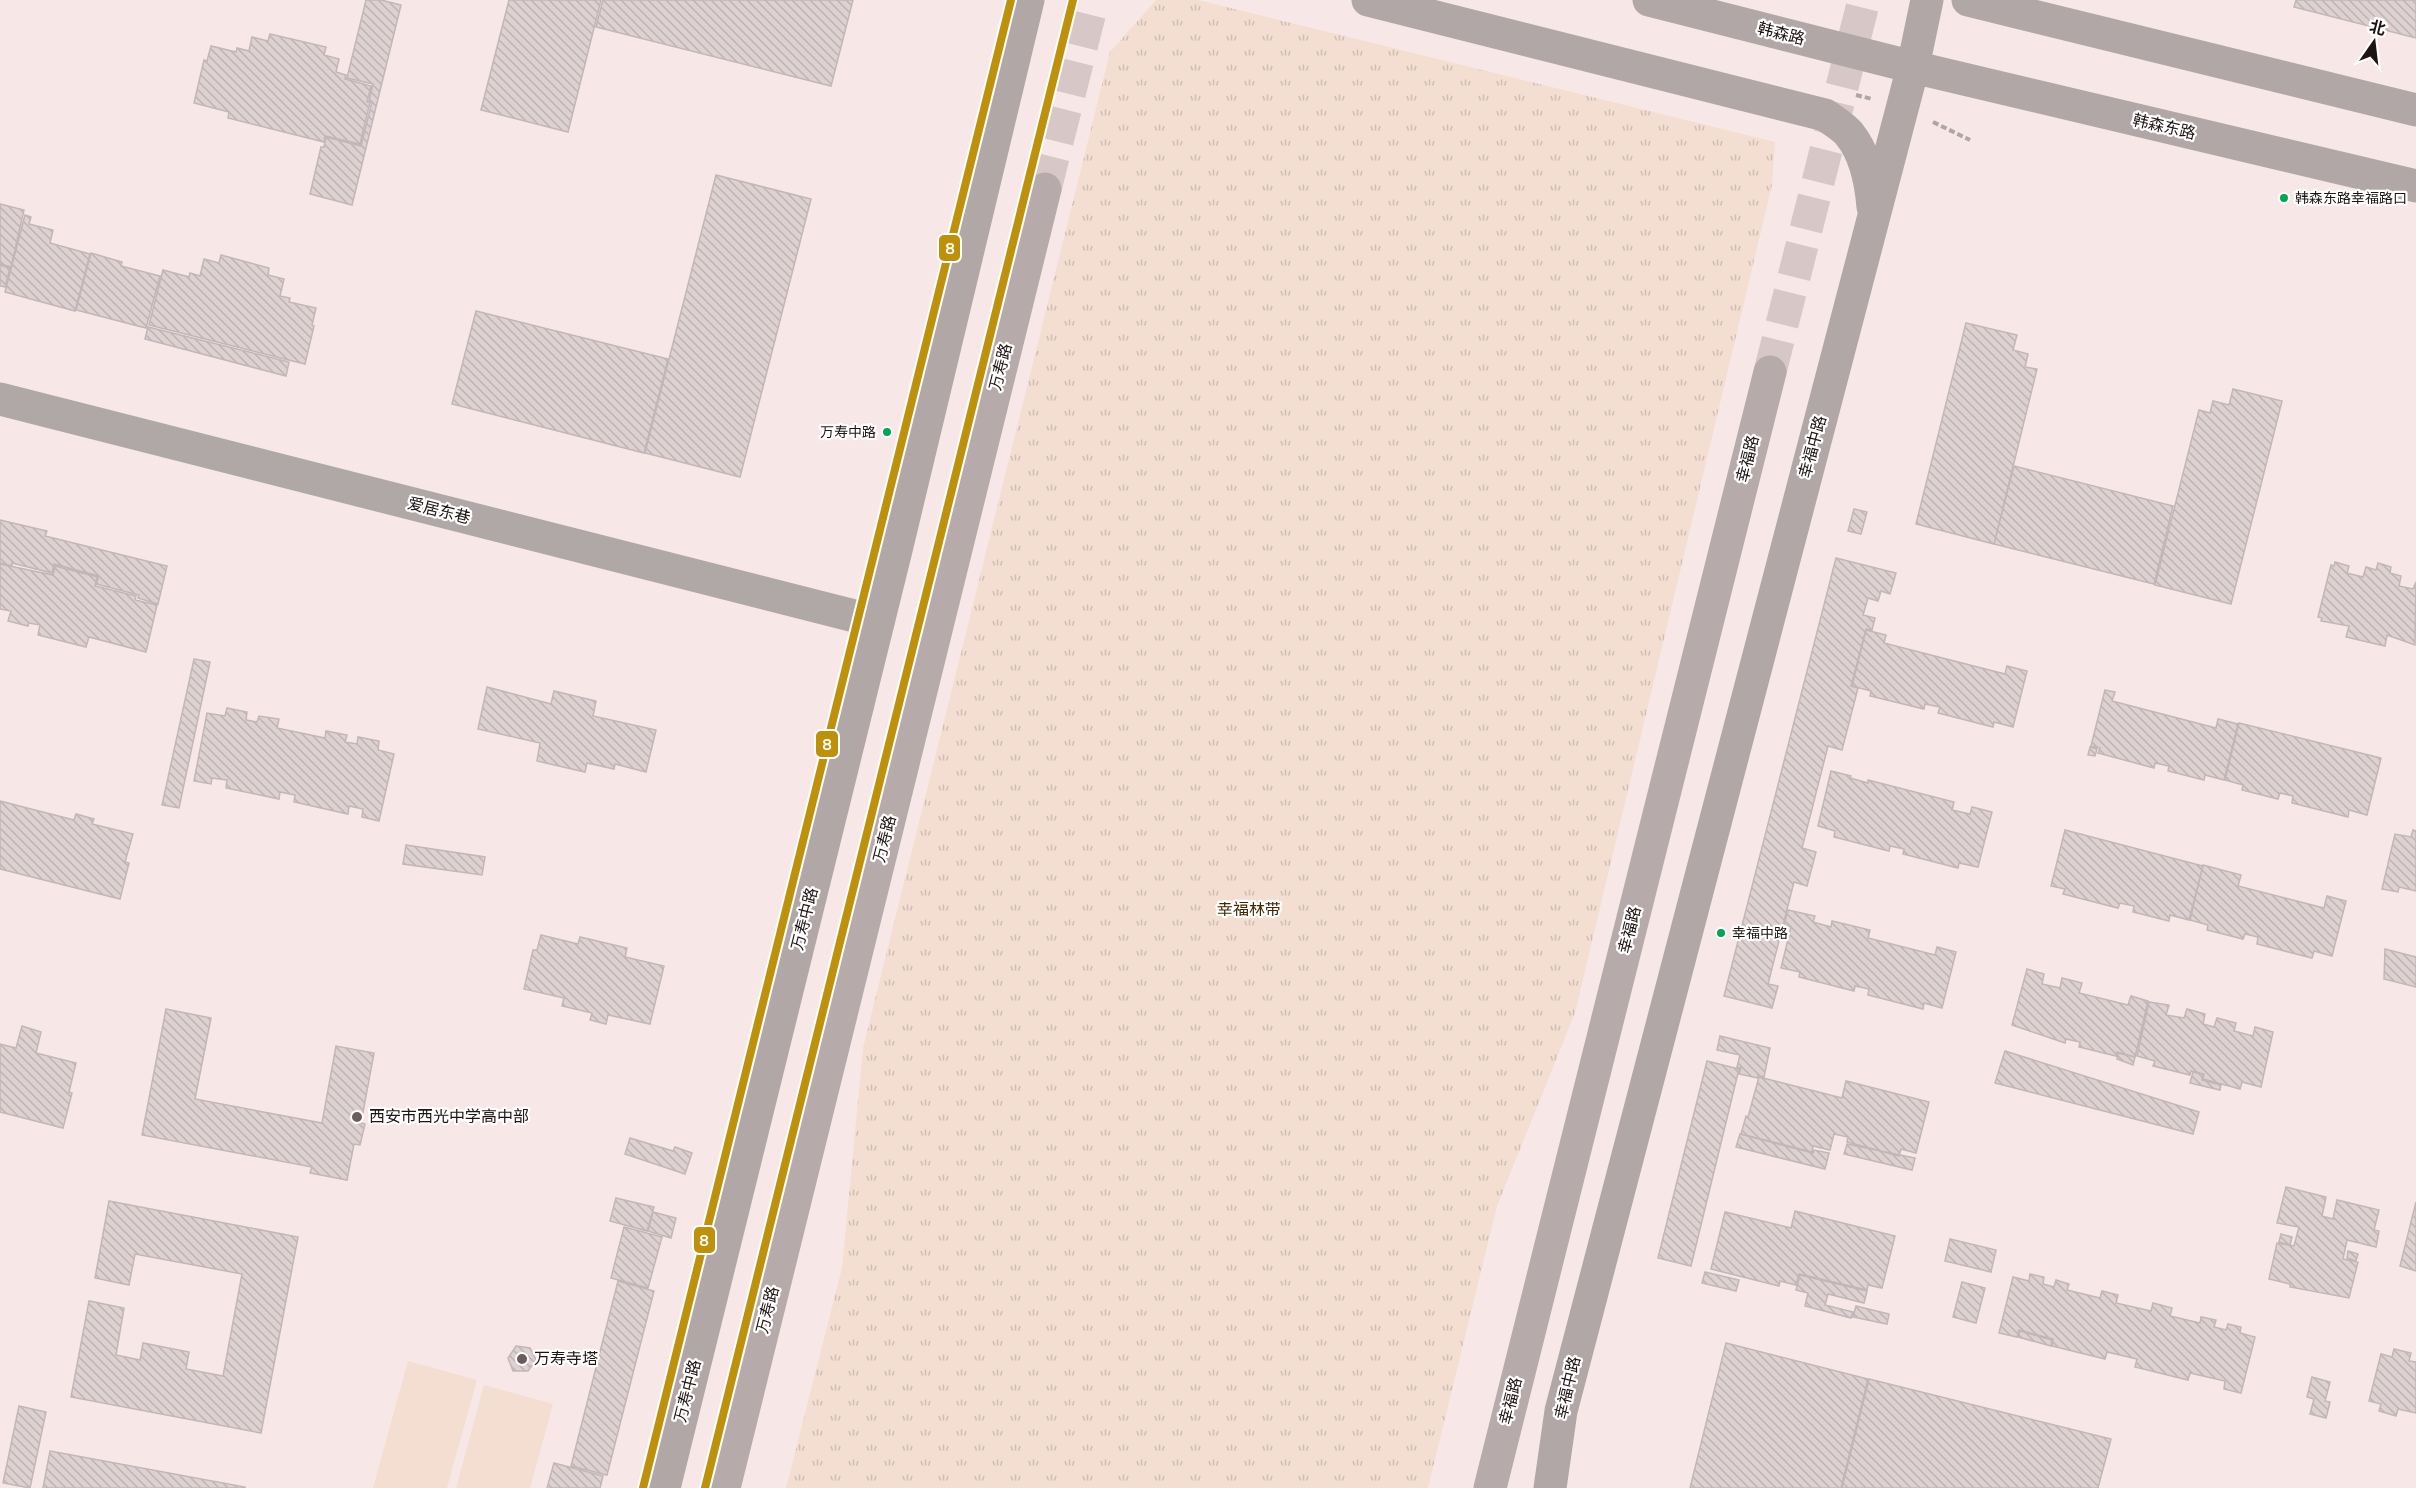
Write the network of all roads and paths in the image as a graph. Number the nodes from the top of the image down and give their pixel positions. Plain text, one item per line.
1 (1028, 0) edge
2 (1368, 0) edge
3 (1649, 0) edge
4 (1927, 0) edge
5 (1968, 0) edge
6 (1913, 67) junction
7 (2416, 110) edge
8 (2416, 186) edge
9 (1045, 189) tunnel mouth
10 (1873, 218) junction
11 (1770, 372) tunnel mouth
12 (0, 399) edge
13 (878, 622) junction
14 (664, 1488) edge
15 (724, 1488) edge
16 (1490, 1488) edge
17 (1550, 1488) edge

1 - 13 main road, 万寿中路
2 - 10 main road
3 - 6 main road, 韩森路
4 - 6 main road, 幸福中路
5 - 7 main road
6 - 8 main road, 韩森东路
6 - 10 main road, 幸福中路
9 - 15 main road, 万寿路
10 - 17 main road, 幸福中路
11 - 16 main road, 幸福路
12 - 13 street, 爱居东巷
13 - 14 main road, 万寿中路

